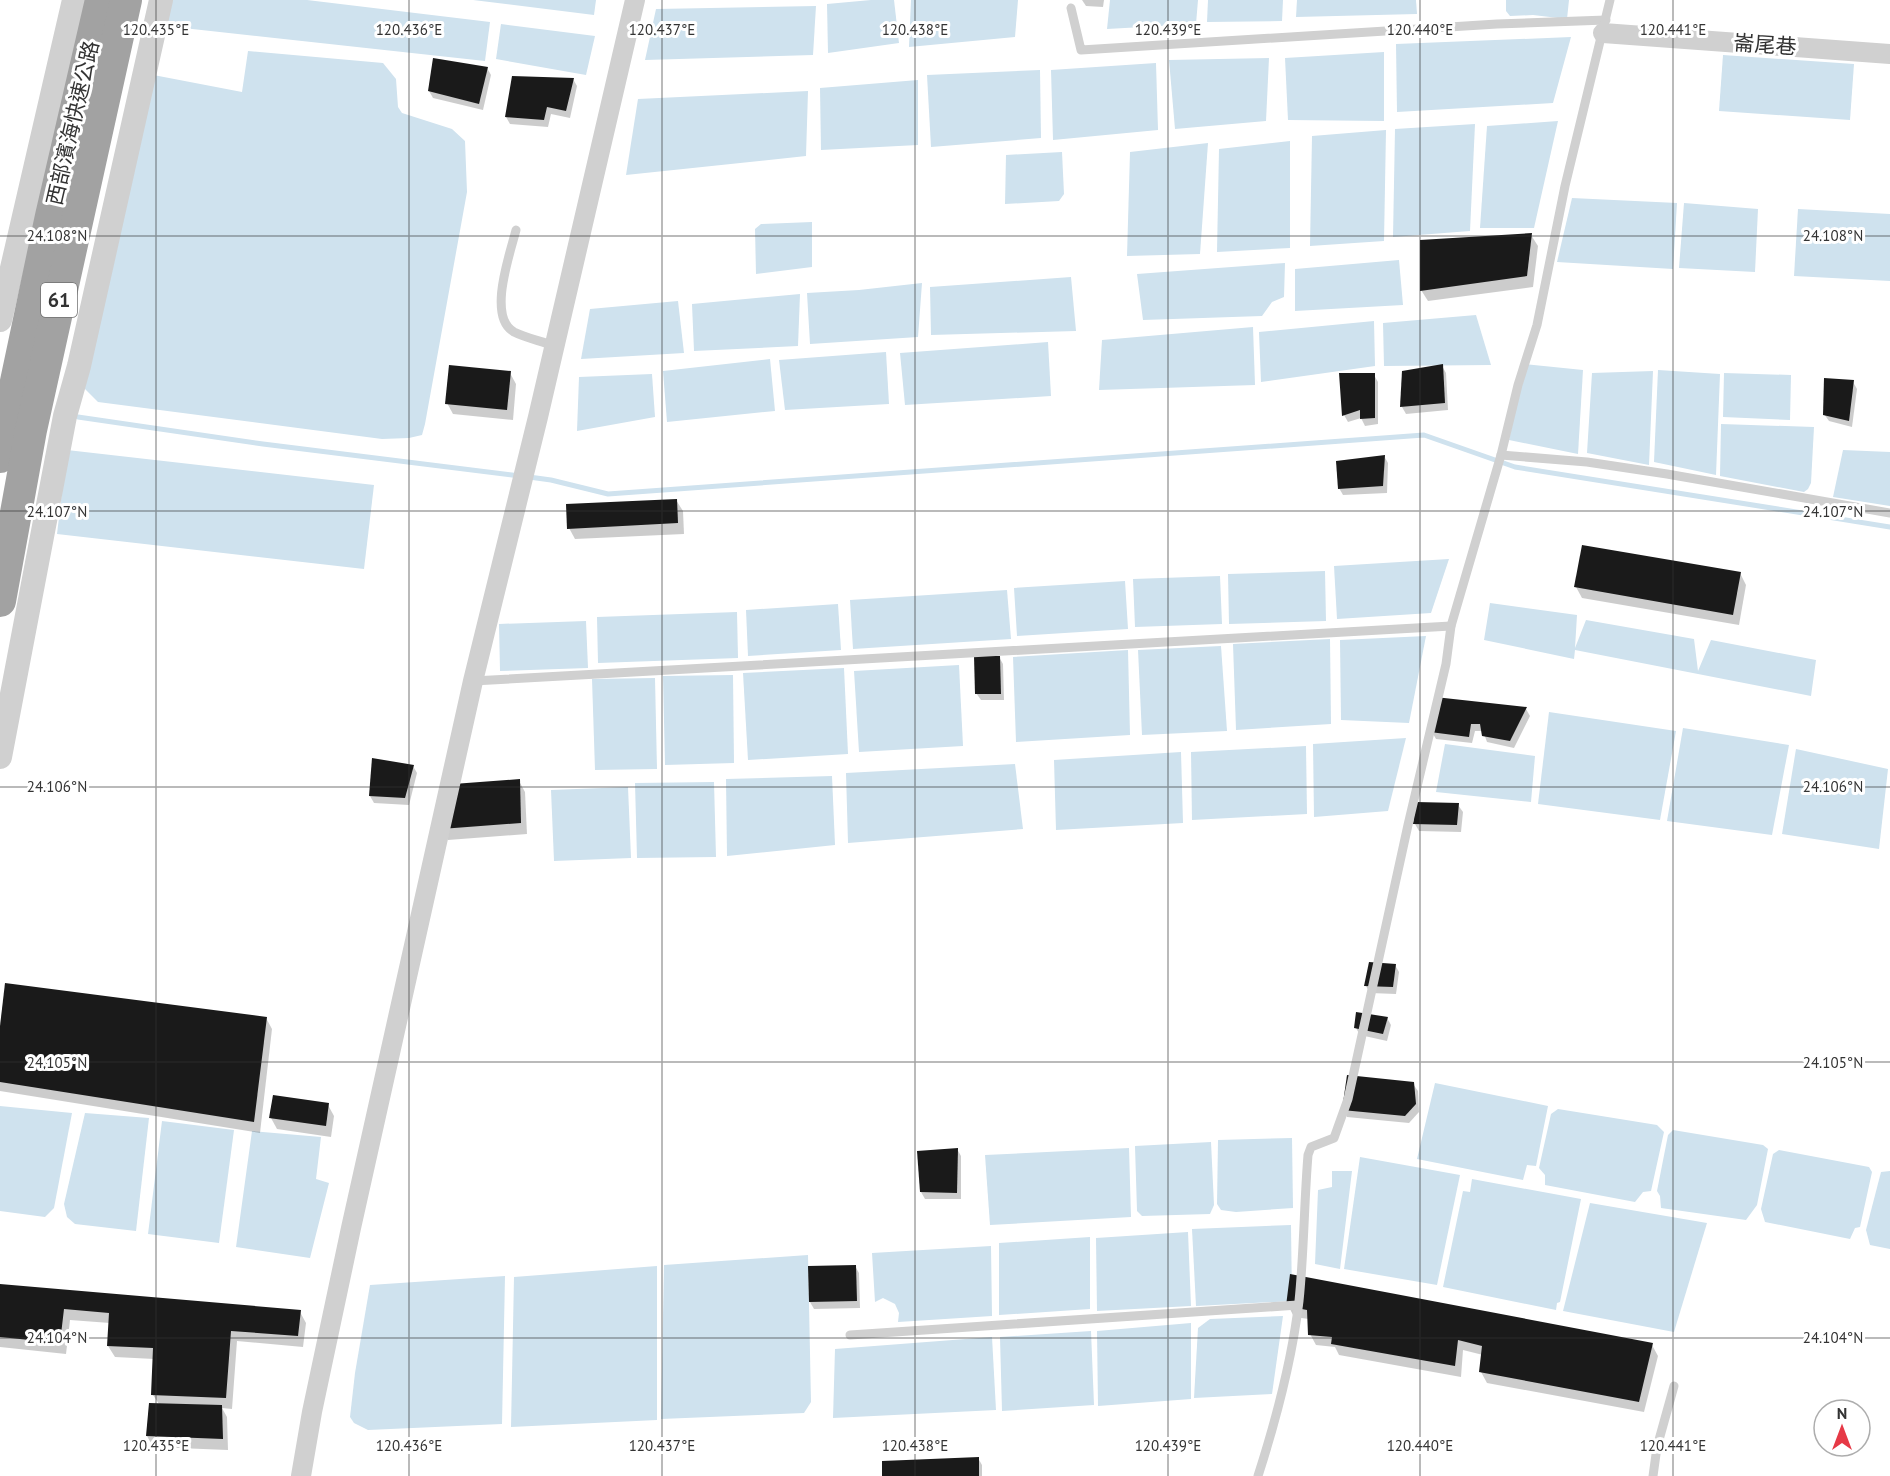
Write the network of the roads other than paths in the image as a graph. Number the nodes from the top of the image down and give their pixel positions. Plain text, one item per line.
1 (74, 0) edge
2 (101, 0) edge
3 (126, 0) edge
4 (161, 0) edge
5 (635, 0) edge
6 (1610, 0) edge
7 (1071, 8) dead end
8 (1604, 27) junction
9 (1890, 54) edge
10 (516, 230) dead end
11 (0, 320) edge
12 (554, 346) junction
13 (1501, 455) junction
14 (0, 457) edge
15 (1890, 513) edge
16 (0, 601) edge
17 (1451, 626) junction
18 (473, 681) junction
19 (0, 757) edge
20 (1298, 1305) junction
21 (850, 1335) dead end
22 (1674, 1386) dead end
23 (301, 1476) edge
24 (1258, 1476) edge
25 (1653, 1476) edge

1 - 11 street
2 - 14 highway, 西部濱海快速公路 / 61
3 - 16 highway, 西部濱海快速公路 / 61
4 - 19 street
5 - 12 street
6 - 8 lane
7 - 8 lane
8 - 9 street, 崙尾巷
8 - 13 lane
10 - 12 lane
12 - 18 street
13 - 15 lane
13 - 17 lane
17 - 18 lane
17 - 20 lane
18 - 23 street
20 - 21 lane
20 - 24 lane
22 - 25 lane

